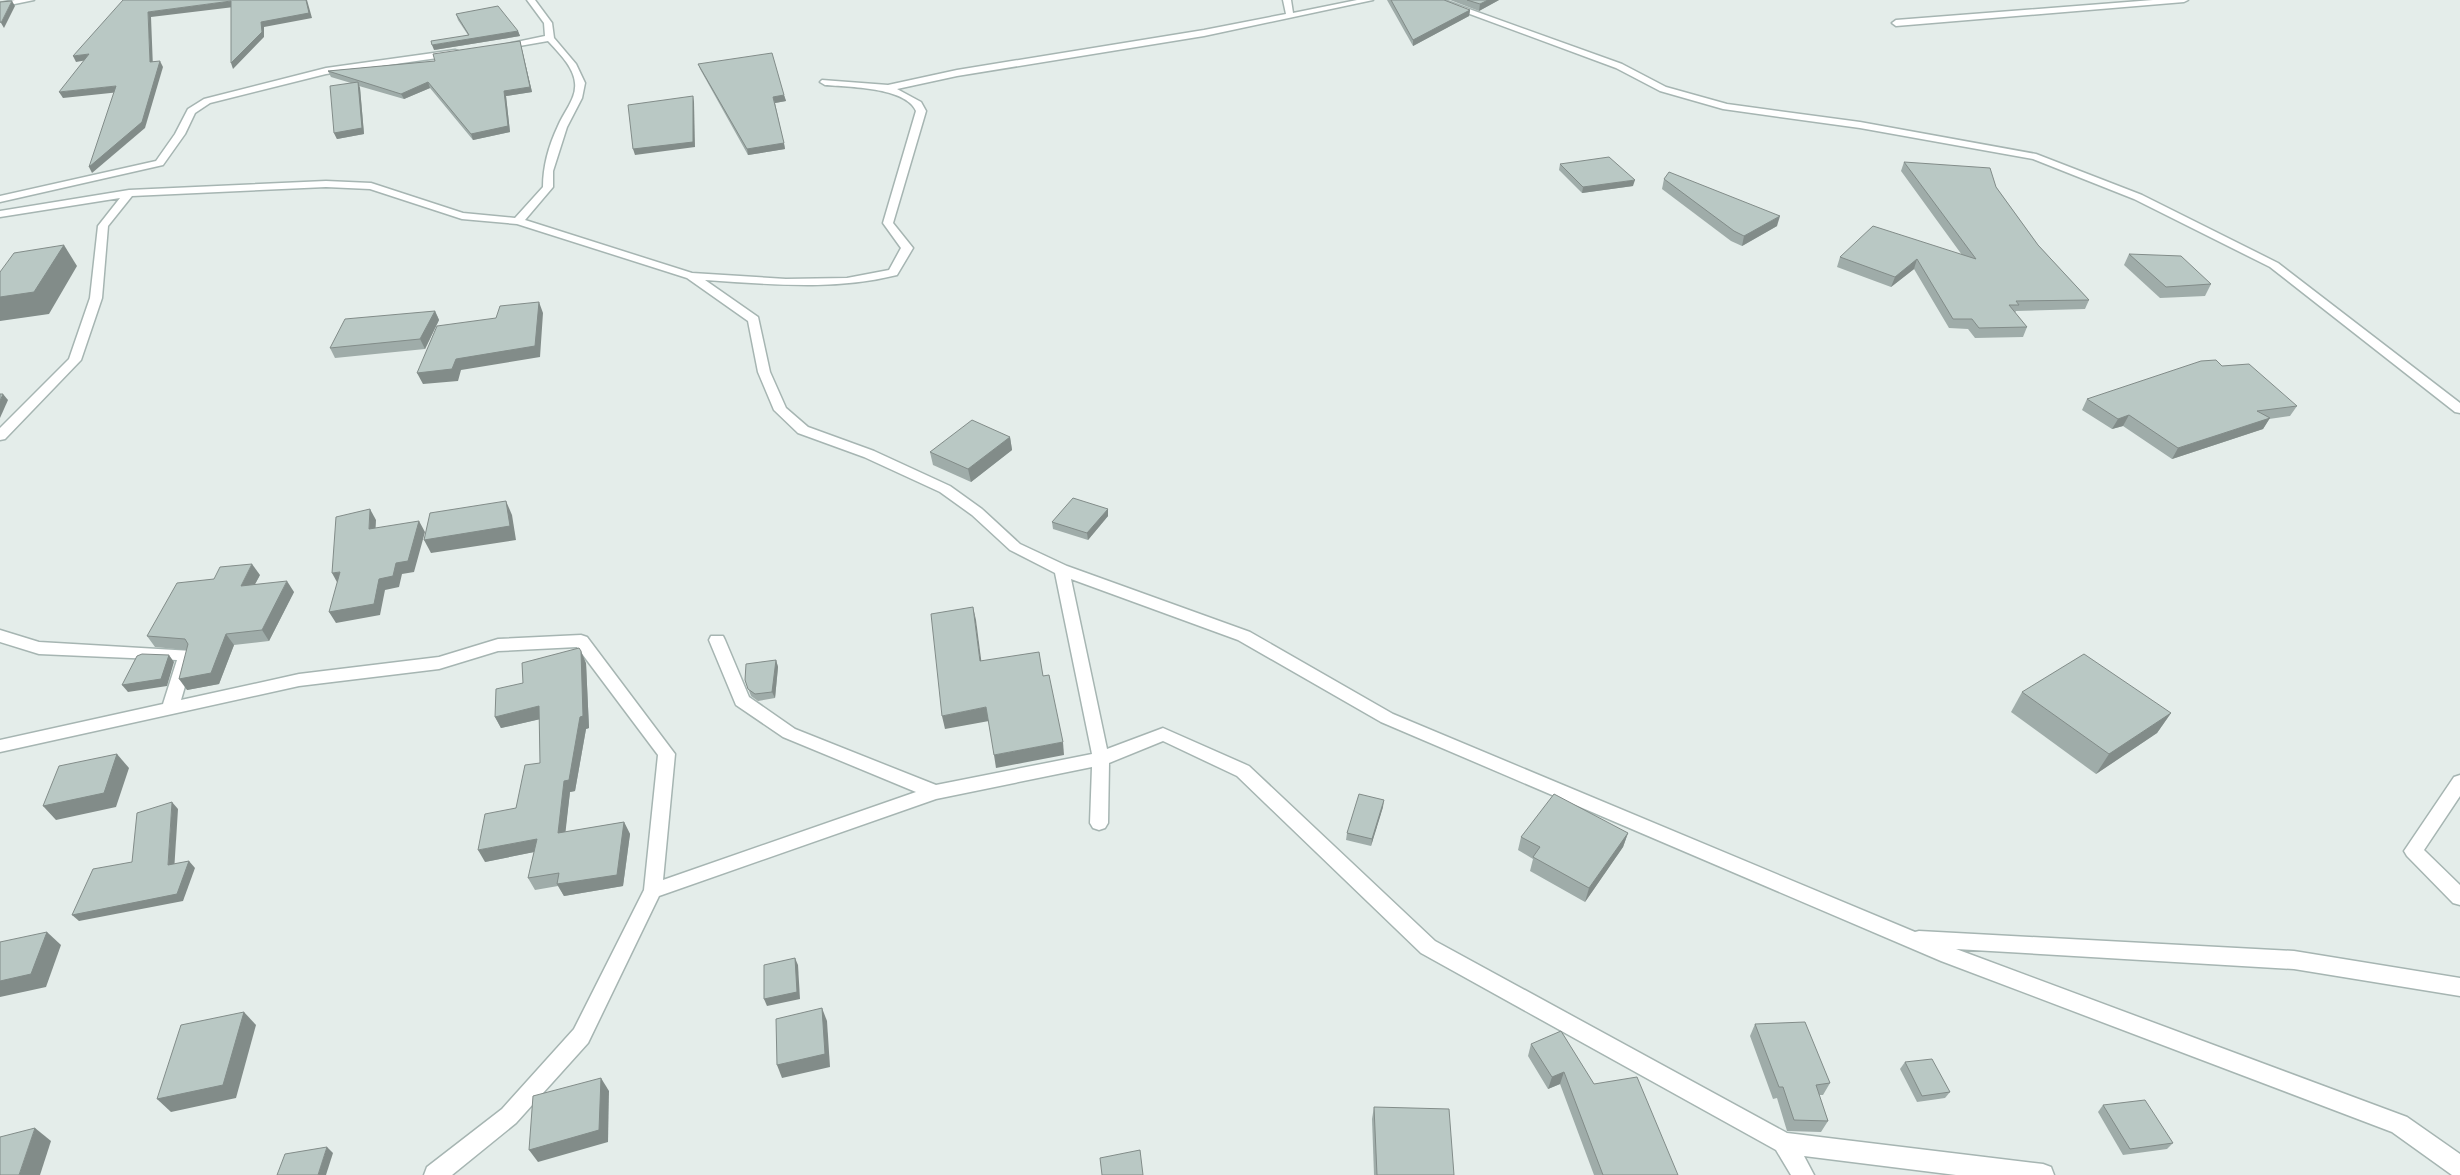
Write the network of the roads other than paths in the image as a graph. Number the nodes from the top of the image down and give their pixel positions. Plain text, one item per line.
1 (30, 0) edge
2 (531, 0) edge
3 (1287, 0) edge
4 (1369, 0) edge
5 (1436, 0) edge
6 (2184, 0) edge
7 (0, 5) edge
8 (1290, 16) junction
9 (1896, 23) dead end
10 (550, 38) junction
11 (492, 47) edge
12 (463, 52) edge
13 (825, 82) dead end
14 (888, 88) junction
15 (129, 193) junction
16 (0, 199) edge
17 (0, 214) edge
18 (518, 221) junction
19 (691, 276) junction
20 (2460, 409) edge
21 (0, 436) edge
22 (1062, 570) junction
23 (0, 636) edge
24 (717, 640) dead end
25 (170, 708) junction
26 (0, 746) edge
27 (1101, 759) junction
28 (2460, 782) edge
29 (935, 792) junction
30 (1099, 823) dead end
31 (653, 890) junction
32 (2460, 897) edge
33 (1909, 938) junction
34 (2460, 987) edge
35 (1784, 1143) junction
36 (2460, 1167) edge
37 (435, 1175) edge
38 (1803, 1175) edge
39 (2043, 1175) edge

1 - 7 street
2 - 10 street
3 - 8 street
4 - 8 street
5 - 20 street
6 - 9 street
8 - 14 street
10 - 11 street
10 - 18 street
12 - 16 street
13 - 14 street
14 - 19 street
15 - 17 street
15 - 18 street
15 - 21 street
18 - 19 street
19 - 22 street
22 - 27 street
22 - 33 street
23 - 25 street
24 - 29 street
25 - 26 street
25 - 31 street
27 - 29 street
27 - 30 street
27 - 35 street
28 - 32 street
29 - 31 street
31 - 37 street
33 - 34 street
33 - 36 street
35 - 38 street
35 - 39 street

